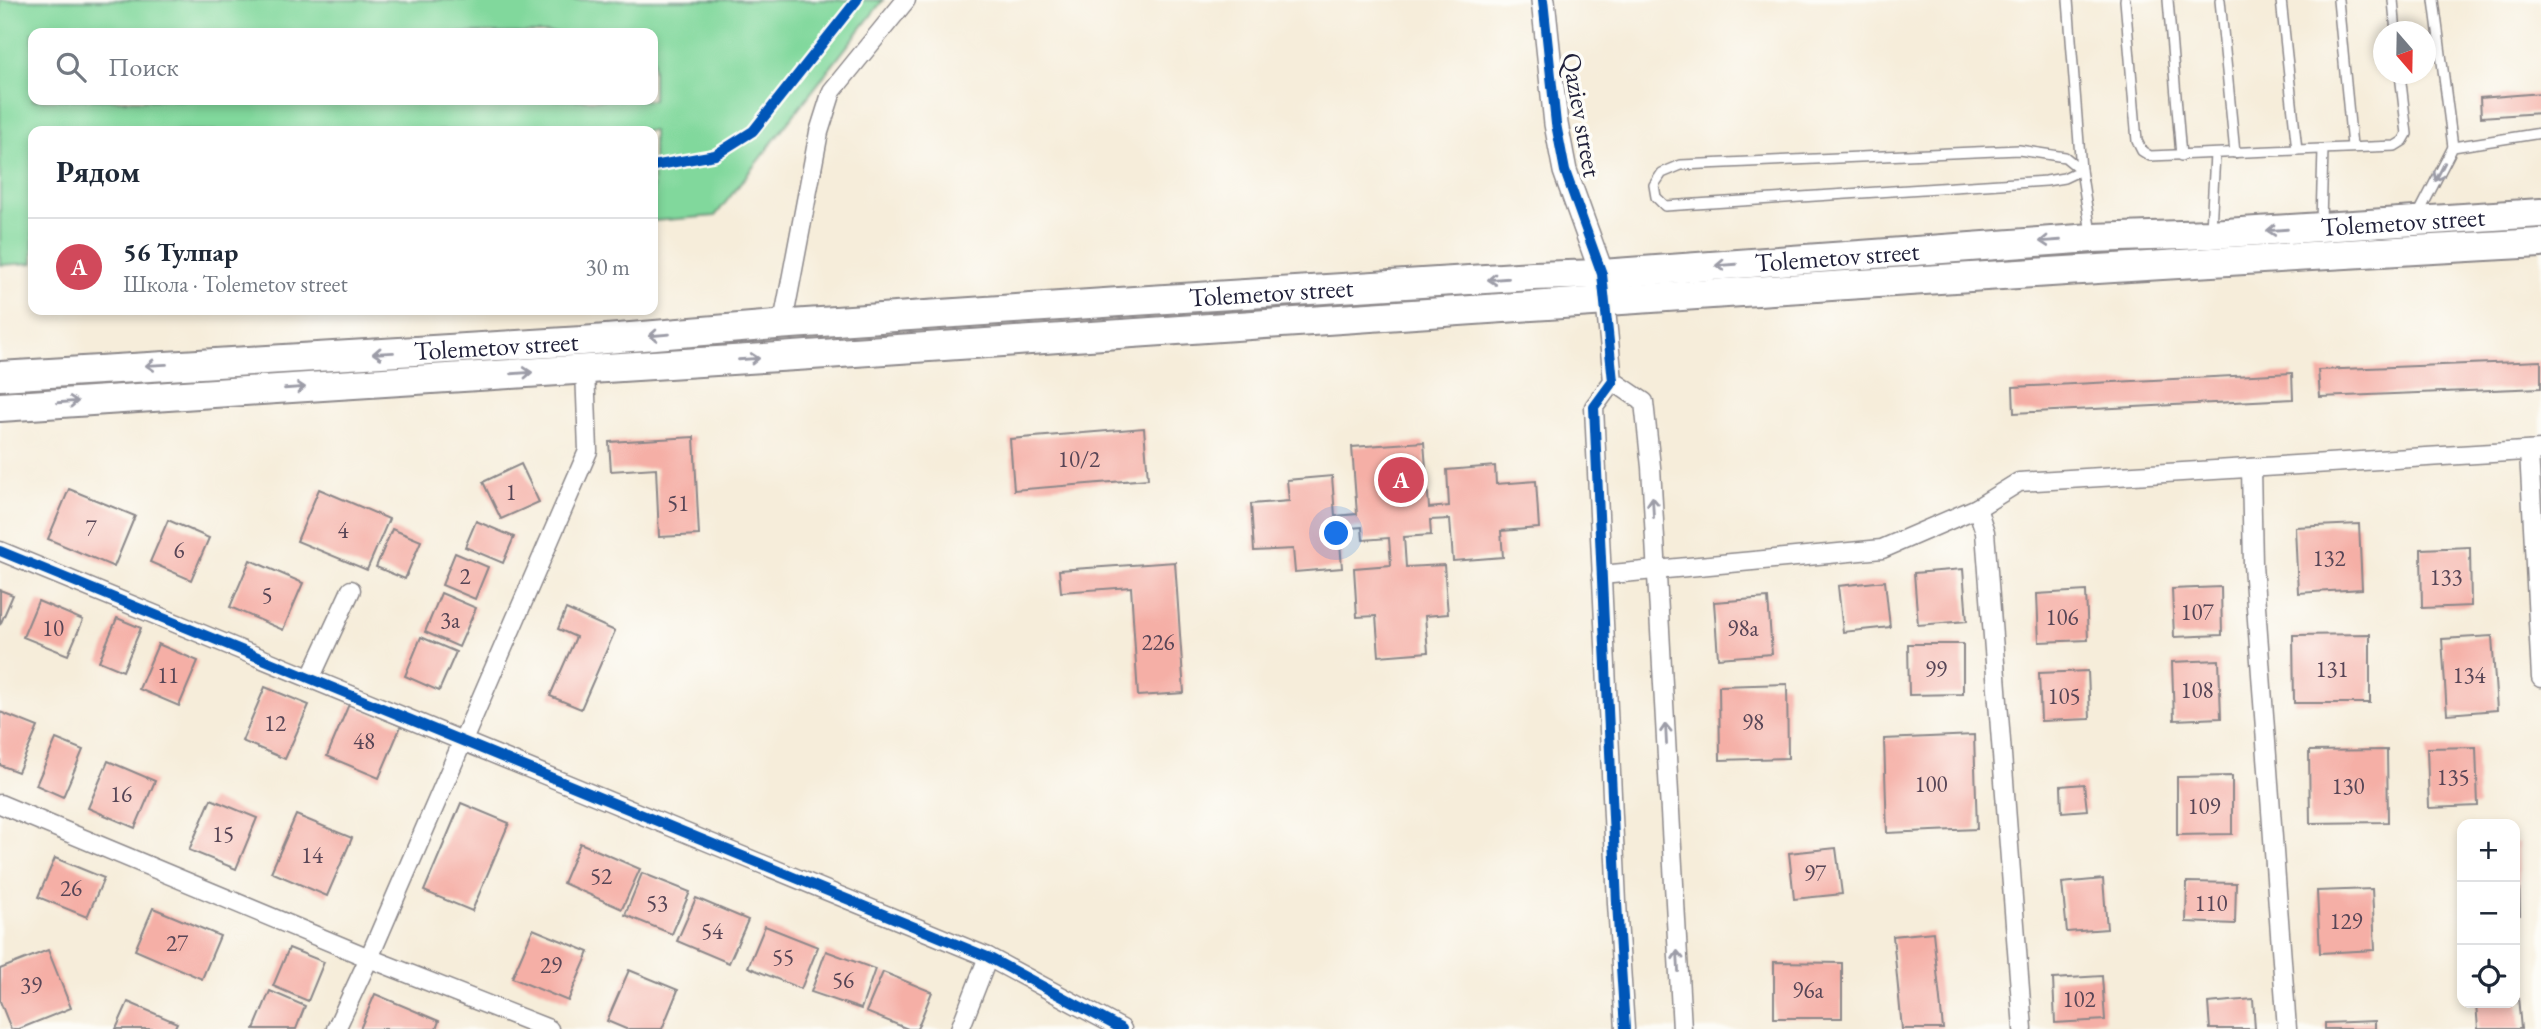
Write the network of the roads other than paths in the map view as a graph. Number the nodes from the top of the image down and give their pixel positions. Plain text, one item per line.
1 (906, 0) edge
2 (1544, 0) edge
3 (2068, 0) edge
4 (2125, 0) edge
5 (2168, 0) edge
6 (2220, 0) edge
7 (2281, 0) edge
8 (2338, 0) edge
9 (2393, 0) edge
10 (2434, 0) edge
11 (2395, 21) edge
12 (2401, 84) edge
13 (2541, 134) edge
14 (2352, 146) junction
15 (2453, 146) junction
16 (2323, 149) junction
17 (2297, 150) junction
18 (2235, 153) junction
19 (2215, 154) junction
20 (2181, 156) junction
21 (2081, 170) junction
22 (2541, 213) edge
23 (2321, 227) junction
24 (2210, 234) junction
25 (2420, 235) junction
26 (2092, 238) junction
27 (2541, 243) edge
28 (1604, 287) junction
29 (1179, 299) junction
30 (776, 325) junction
31 (1187, 328) junction
32 (585, 369) junction
33 (0, 376) edge
34 (1613, 381) junction
35 (0, 407) edge
36 (2535, 450) edge
37 (2251, 468) junction
38 (1977, 509) junction
39 (0, 551) edge
40 (1657, 571) junction
41 (1601, 575) junction
42 (351, 590) dead end
43 (2541, 678) edge
44 (310, 679) junction
45 (463, 741) junction
46 (0, 804) edge
47 (988, 957) junction
48 (369, 958) junction
49 (336, 1029) edge
50 (549, 1029) edge
51 (960, 1029) edge
52 (1122, 1029) edge
53 (1625, 1029) edge
54 (1682, 1029) edge
55 (2023, 1029) edge
56 (2287, 1029) edge

1 - 30 street
2 - 28 street, Qaziev street
3 - 21 lane
4 - 20 lane
5 - 20 lane
6 - 18 lane
7 - 17 lane
8 - 14 lane
9 - 11 lane
10 - 15 lane
12 - 14 lane
13 - 15 lane
14 - 16 lane
15 -> 25 lane
16 - 17 lane
16 - 23 lane
17 - 18 lane
18 - 19 lane
19 - 20 lane
19 - 24 lane
21 - 21 lane
21 - 26 lane
22 - 25 main road, Tolemetov street
23 -> 24 main road, Tolemetov street
23 - 25 main road, Tolemetov street
24 - 26 main road, Tolemetov street
25 - 27 main road, Tolemetov street
25 - 28 main road, Tolemetov street
26 -> 28 main road, Tolemetov street
28 -> 29 main road, Tolemetov street
28 - 31 main road, Tolemetov street
28 - 34 street
29 - 30 main road, Tolemetov street
29 - 31 main road
30 -> 33 main road, Tolemetov street
32 -> 31 main road, Tolemetov street
35 -> 32 main road, Tolemetov street
32 - 45 street
40 -> 34 street
34 - 41 street
36 - 37 street
36 - 43 street
37 - 38 street
37 - 56 street
38 - 40 street
38 - 55 street
39 - 44 street
40 - 41 street
54 -> 40 street
41 - 53 street
42 - 44 street
44 - 45 street
45 - 47 street
45 - 48 street
46 - 48 street
47 - 51 street
47 - 52 street
48 - 49 street
48 - 50 street

